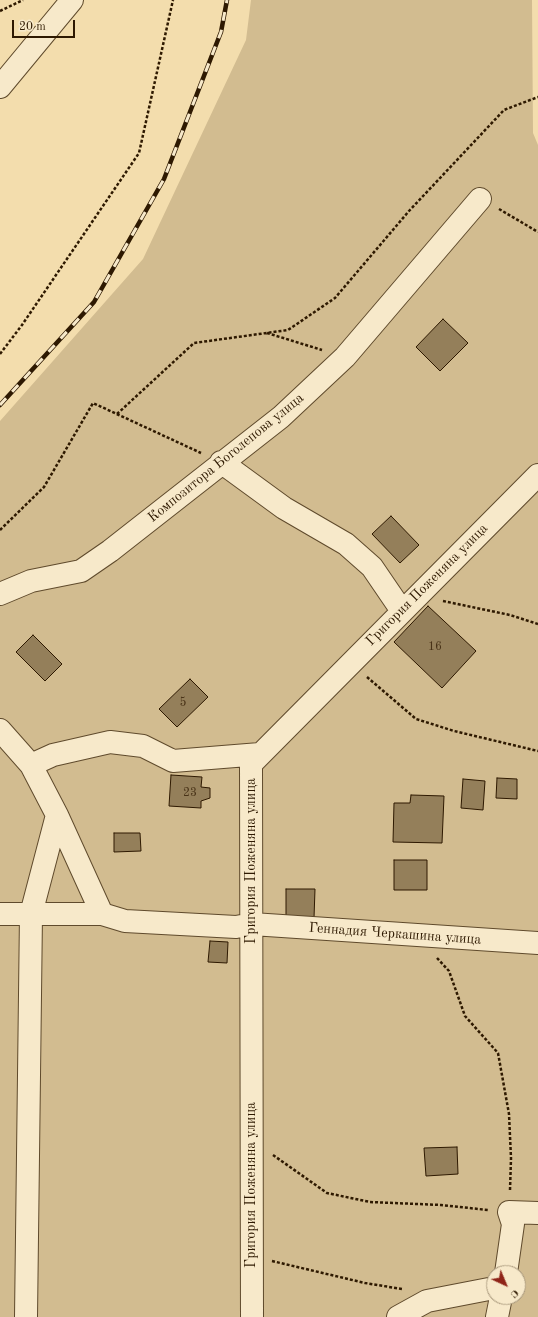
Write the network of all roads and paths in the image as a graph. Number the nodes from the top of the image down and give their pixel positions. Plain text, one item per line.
1 (23, 0) edge
2 (72, 0) edge
3 (173, 0) edge
4 (0, 11) edge
5 (0, 86) edge
6 (538, 97) edge
7 (480, 199) joint
8 (538, 232) edge
9 (265, 333) junction
10 (0, 354) edge
11 (346, 357) junction
12 (117, 414) junction
13 (221, 462) junction
14 (538, 475) edge
15 (0, 530) edge
16 (422, 590) junction
17 (0, 594) edge
18 (402, 611) junction
19 (538, 624) edge
20 (350, 662) junction
21 (0, 730) edge
22 (538, 751) edge
23 (260, 754) junction
24 (30, 765) junction
25 (57, 815) junction
26 (0, 914) edge
27 (32, 914) junction
28 (102, 914) junction
29 (252, 924) junction
30 (414, 935) junction
31 (538, 943) edge
32 (252, 1140) junction
33 (510, 1212) junction
34 (538, 1212) edge
35 (251, 1247) junction
36 (507, 1265) edge
37 (486, 1290) edge
38 (410, 1291) dead end
39 (499, 1305) edge
40 (26, 1317) edge
41 (252, 1317) edge
42 (398, 1317) edge
43 (497, 1317) edge

1 - 4 path
2 - 5 street
3 - 10 path
6 - 9 path
7 - 8 path
7 - 11 street, Композитора Боголепова улица
9 - 11 path
9 - 12 path
11 - 13 street, Композитора Боголепова улица
12 - 13 path
12 - 15 path
13 - 17 street, Композитора Боголепова улица
13 - 18 street
14 - 16 street, Григория Поженяна улица
16 - 18 street, Григория Поженяна улица
16 - 19 path
18 - 20 street, Григория Поженяна улица
20 - 22 path
20 - 23 street, Григория Поженяна улица
21 - 24 street
23 - 24 street
23 - 29 street, Григория Поженяна улица
24 - 25 street
25 - 27 street
25 - 28 street
26 - 27 street, Геннадия Черкашина улица
27 - 28 street, Геннадия Черкашина улица
27 - 40 street
28 - 29 street, Геннадия Черкашина улица
29 - 30 street, Геннадия Черкашина улица
29 - 32 street, Григория Поженяна улица
30 - 31 street, Геннадия Черкашина улица
30 - 33 path
32 - 33 path
32 - 35 street, Григория Поженяна улица
33 - 34 street
33 - 36 street
35 - 38 path
35 - 41 street, Григория Поженяна улица
37 - 42 street
39 - 43 street

